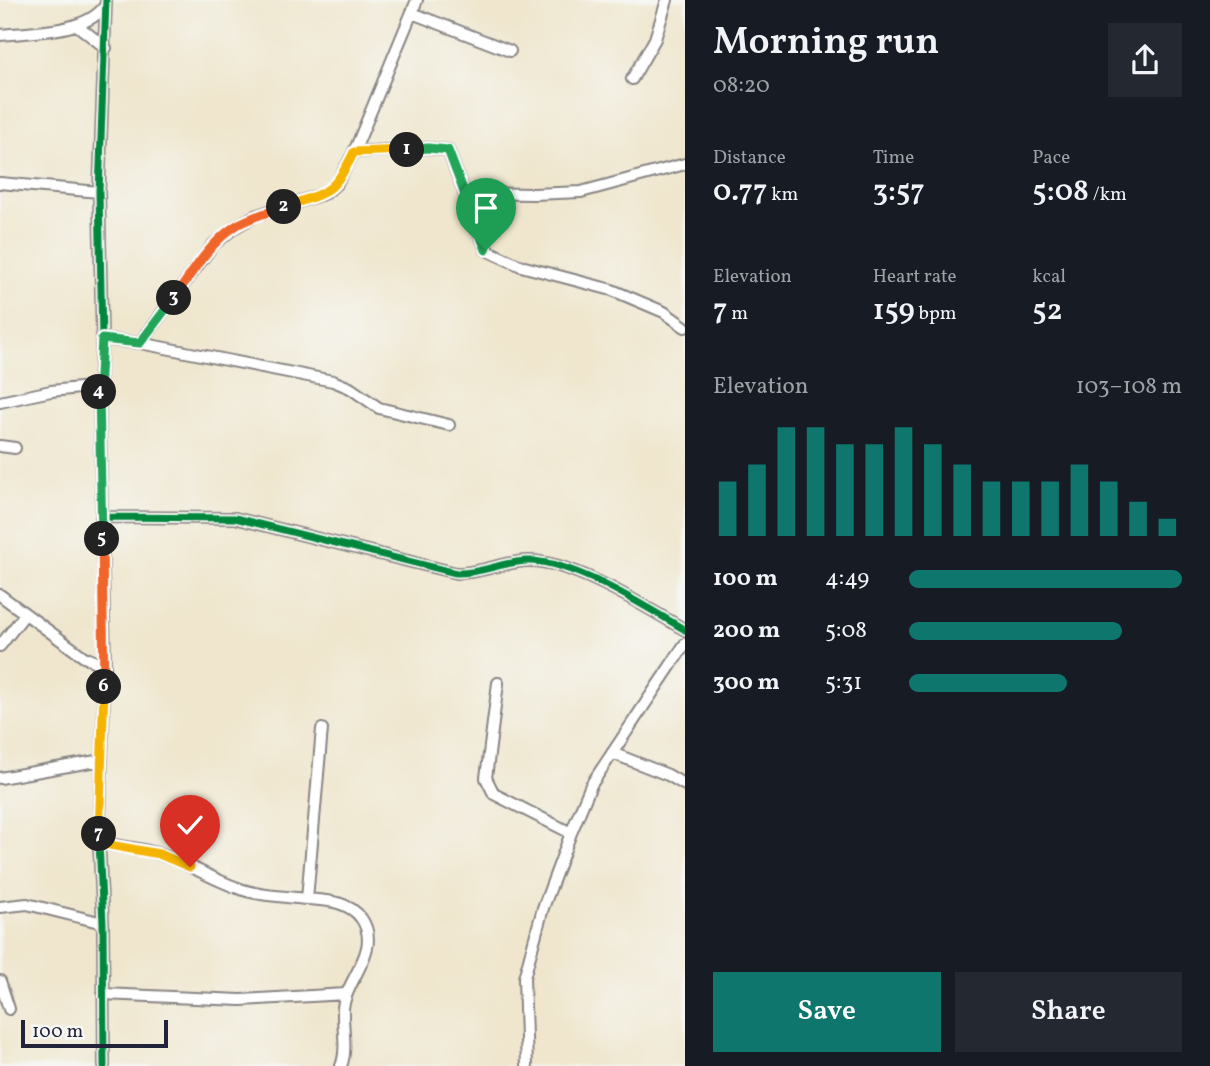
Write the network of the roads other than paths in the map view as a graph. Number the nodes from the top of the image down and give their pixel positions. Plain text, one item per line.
1 (417, 0) edge
2 (667, 0) edge
3 (106, 2) edge
4 (412, 13) junction
5 (78, 26) junction
6 (0, 36) edge
7 (106, 48) junction
8 (510, 51) dead end
9 (632, 79) dead end
10 (354, 152) junction
11 (685, 164) edge
12 (0, 183) edge
13 (99, 192) junction
14 (465, 193) junction
15 (685, 327) edge
16 (102, 339) junction
17 (140, 343) junction
18 (99, 386) junction
19 (0, 402) edge
20 (449, 425) dead end
21 (0, 446) edge
22 (15, 448) dead end
23 (101, 517) junction
24 (0, 595) edge
25 (25, 614) junction
26 (685, 630) edge
27 (685, 644) edge
28 (0, 646) edge
29 (105, 666) junction
30 (498, 683) dead end
31 (322, 729) dead end
32 (612, 753) junction
33 (102, 760) junction
34 (685, 774) edge
35 (668, 775) junction
36 (0, 778) edge
37 (685, 785) edge
38 (571, 833) junction
39 (99, 843) junction
40 (307, 899) junction
41 (0, 907) edge
42 (103, 923) junction
43 (0, 981) edge
44 (103, 994) junction
45 (346, 994) junction
46 (9, 1009) dead end
47 (103, 1066) edge
48 (341, 1066) edge
49 (527, 1066) edge

1 - 4 street
2 - 9 street
3 - 5 street
3 - 7 street
4 - 8 street
4 - 10 street
5 - 6 street
5 - 7 street
7 - 13 street
10 - 14 street
10 - 17 street
11 - 14 street
12 - 13 street
13 - 16 street
14 - 15 street
16 - 17 street
16 - 18 street
17 - 20 street
18 - 19 street
18 - 23 street
21 - 22 street
23 - 26 street
23 - 29 street
24 - 25 street
25 - 28 street
25 - 29 street
27 - 32 street
29 - 33 street
30 - 38 street
31 - 40 street
32 - 35 street
32 - 38 street
33 - 36 street
33 - 39 street
34 - 35 street
35 - 37 street
38 - 49 street
39 - 40 street
39 - 42 street
40 - 45 street
41 - 42 street
42 - 44 street
43 - 46 street
44 - 45 street
44 - 47 street
45 - 48 street

